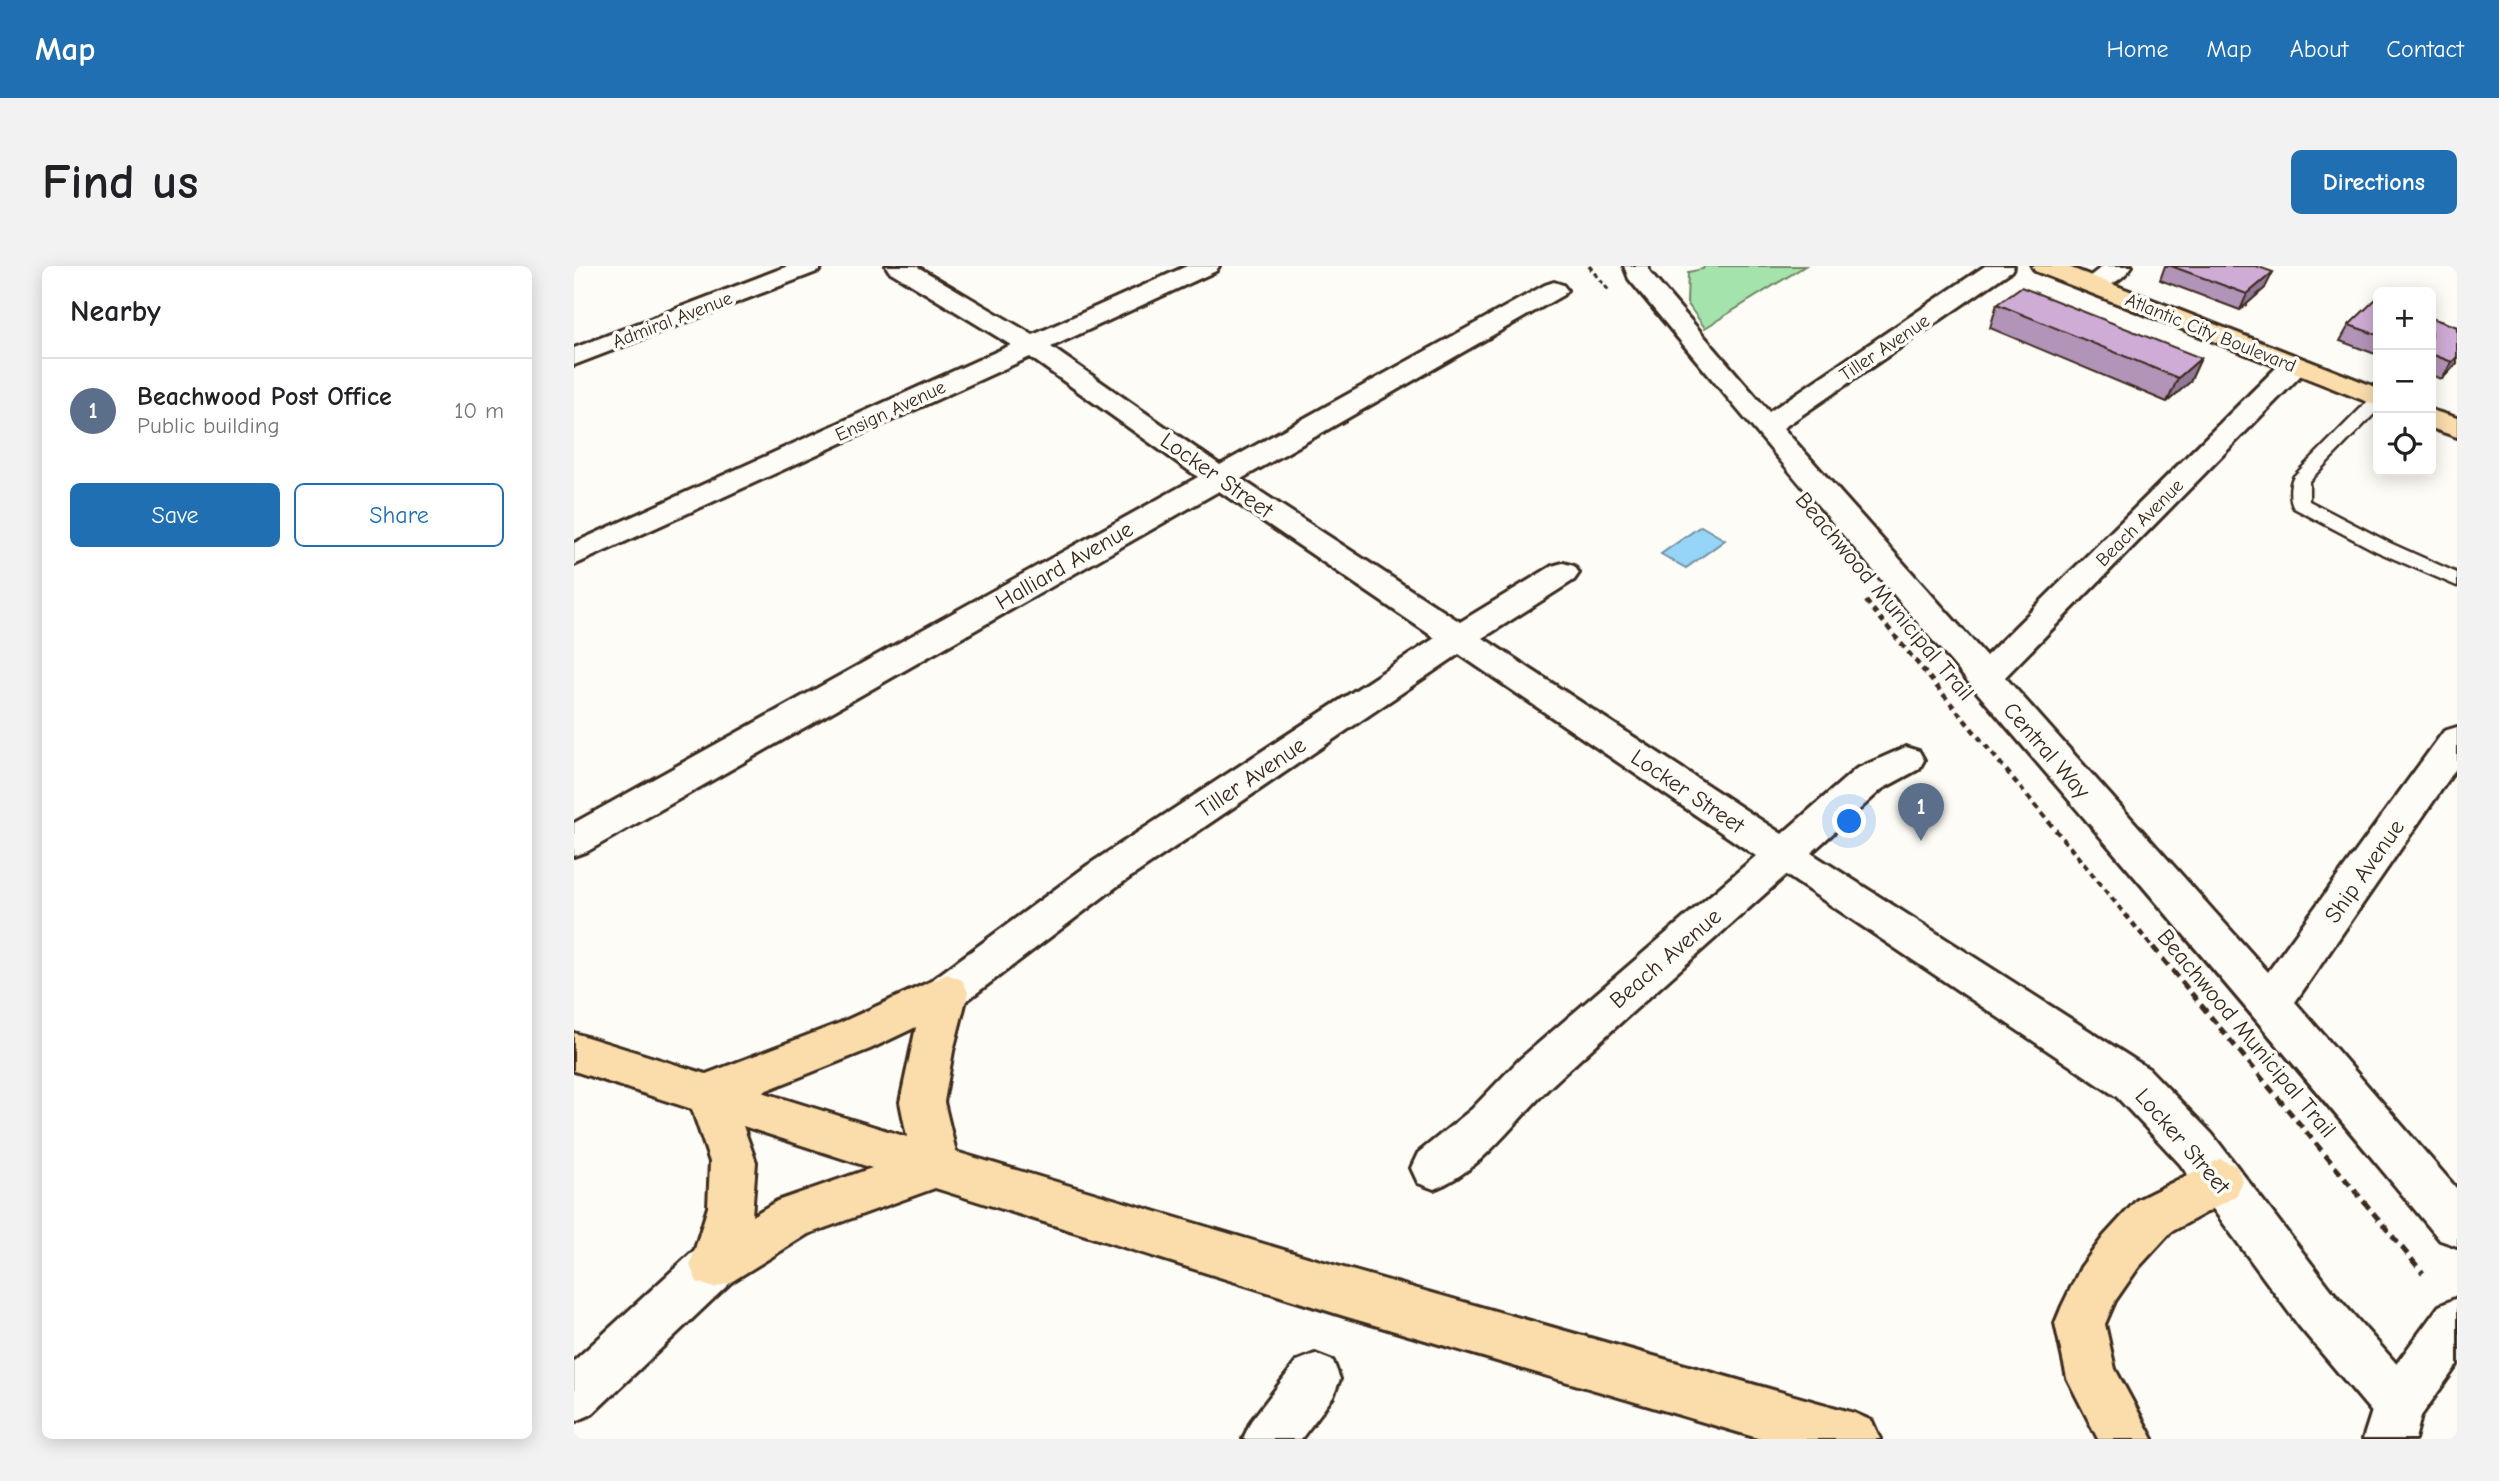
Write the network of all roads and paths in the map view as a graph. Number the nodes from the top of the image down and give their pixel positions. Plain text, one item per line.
1 (810, 266) edge
2 (898, 266) edge
3 (1207, 266) edge
4 (1589, 266) edge
5 (2001, 266) edge
6 (2045, 266) edge
7 (2120, 266) edge
8 (1637, 270) edge
9 (2093, 284) junction
10 (1554, 290) dead end
11 (1612, 295) dead end
12 (1030, 345) junction
13 (574, 357) edge
14 (2294, 366) junction
15 (2373, 398) edge
16 (2373, 405) edge
17 (2436, 420) edge
18 (1766, 427) junction
19 (2457, 429) edge
20 (1219, 477) junction
21 (574, 555) edge
22 (1563, 573) dead end
23 (2457, 580) edge
24 (1862, 595) dead end
25 (1459, 638) junction
26 (1984, 678) junction
27 (2457, 740) edge
28 (1906, 760) dead end
29 (574, 841) edge
30 (1783, 854) junction
31 (947, 992) junction
32 (2270, 1003) junction
33 (574, 1052) edge
34 (709, 1093) junction
35 (936, 1167) junction
36 (1434, 1168) dead end
37 (2220, 1181) junction
38 (2457, 1224) edge
39 (714, 1265) junction
40 (2423, 1273) dead end
41 (2457, 1323) edge
42 (1315, 1379) dead end
43 (574, 1396) edge
44 (2393, 1421) edge
45 (1794, 1429) edge
46 (1269, 1439) edge
47 (1854, 1439) edge
48 (2127, 1439) edge

1 - 13 street, Admiral Avenue
2 - 12 street, Locker Street
3 - 12 street, Ensign Avenue
4 - 11 path
5 - 18 street, Tiller Avenue
6 - 9 main road, Atlantic City Boulevard
7 - 9 street
8 - 18 street, Central Way
9 - 14 main road, Atlantic City Boulevard
10 - 20 street, Halliard Avenue
12 - 20 street, Locker Street
12 - 21 street, Ensign Avenue
14 - 15 main road, Atlantic City Boulevard
14 - 26 street, Beach Avenue
16 - 23 lane
17 - 19 main road
18 - 26 street, Central Way
20 - 25 street, Locker Street
20 - 29 street, Halliard Avenue
22 - 25 street, Tiller Avenue
24 - 40 path, Beachwood Municipal Trail
25 - 30 street, Locker Street
25 - 31 street, Tiller Avenue
26 - 32 street, Central Way
27 - 32 street, Ship Avenue
28 - 30 street, Beach Avenue
30 - 36 street, Beach Avenue
30 - 37 street, Locker Street
31 - 34 main road
31 - 35 main road
32 - 38 street, Central Way
33 - 34 main road
34 - 35 main road
34 - 39 main road
35 - 39 main road
35 - 45 main road
37 - 44 street, Locker Street
37 - 48 main road
39 - 43 street
41 - 44 street
42 - 46 street
45 - 47 main road

